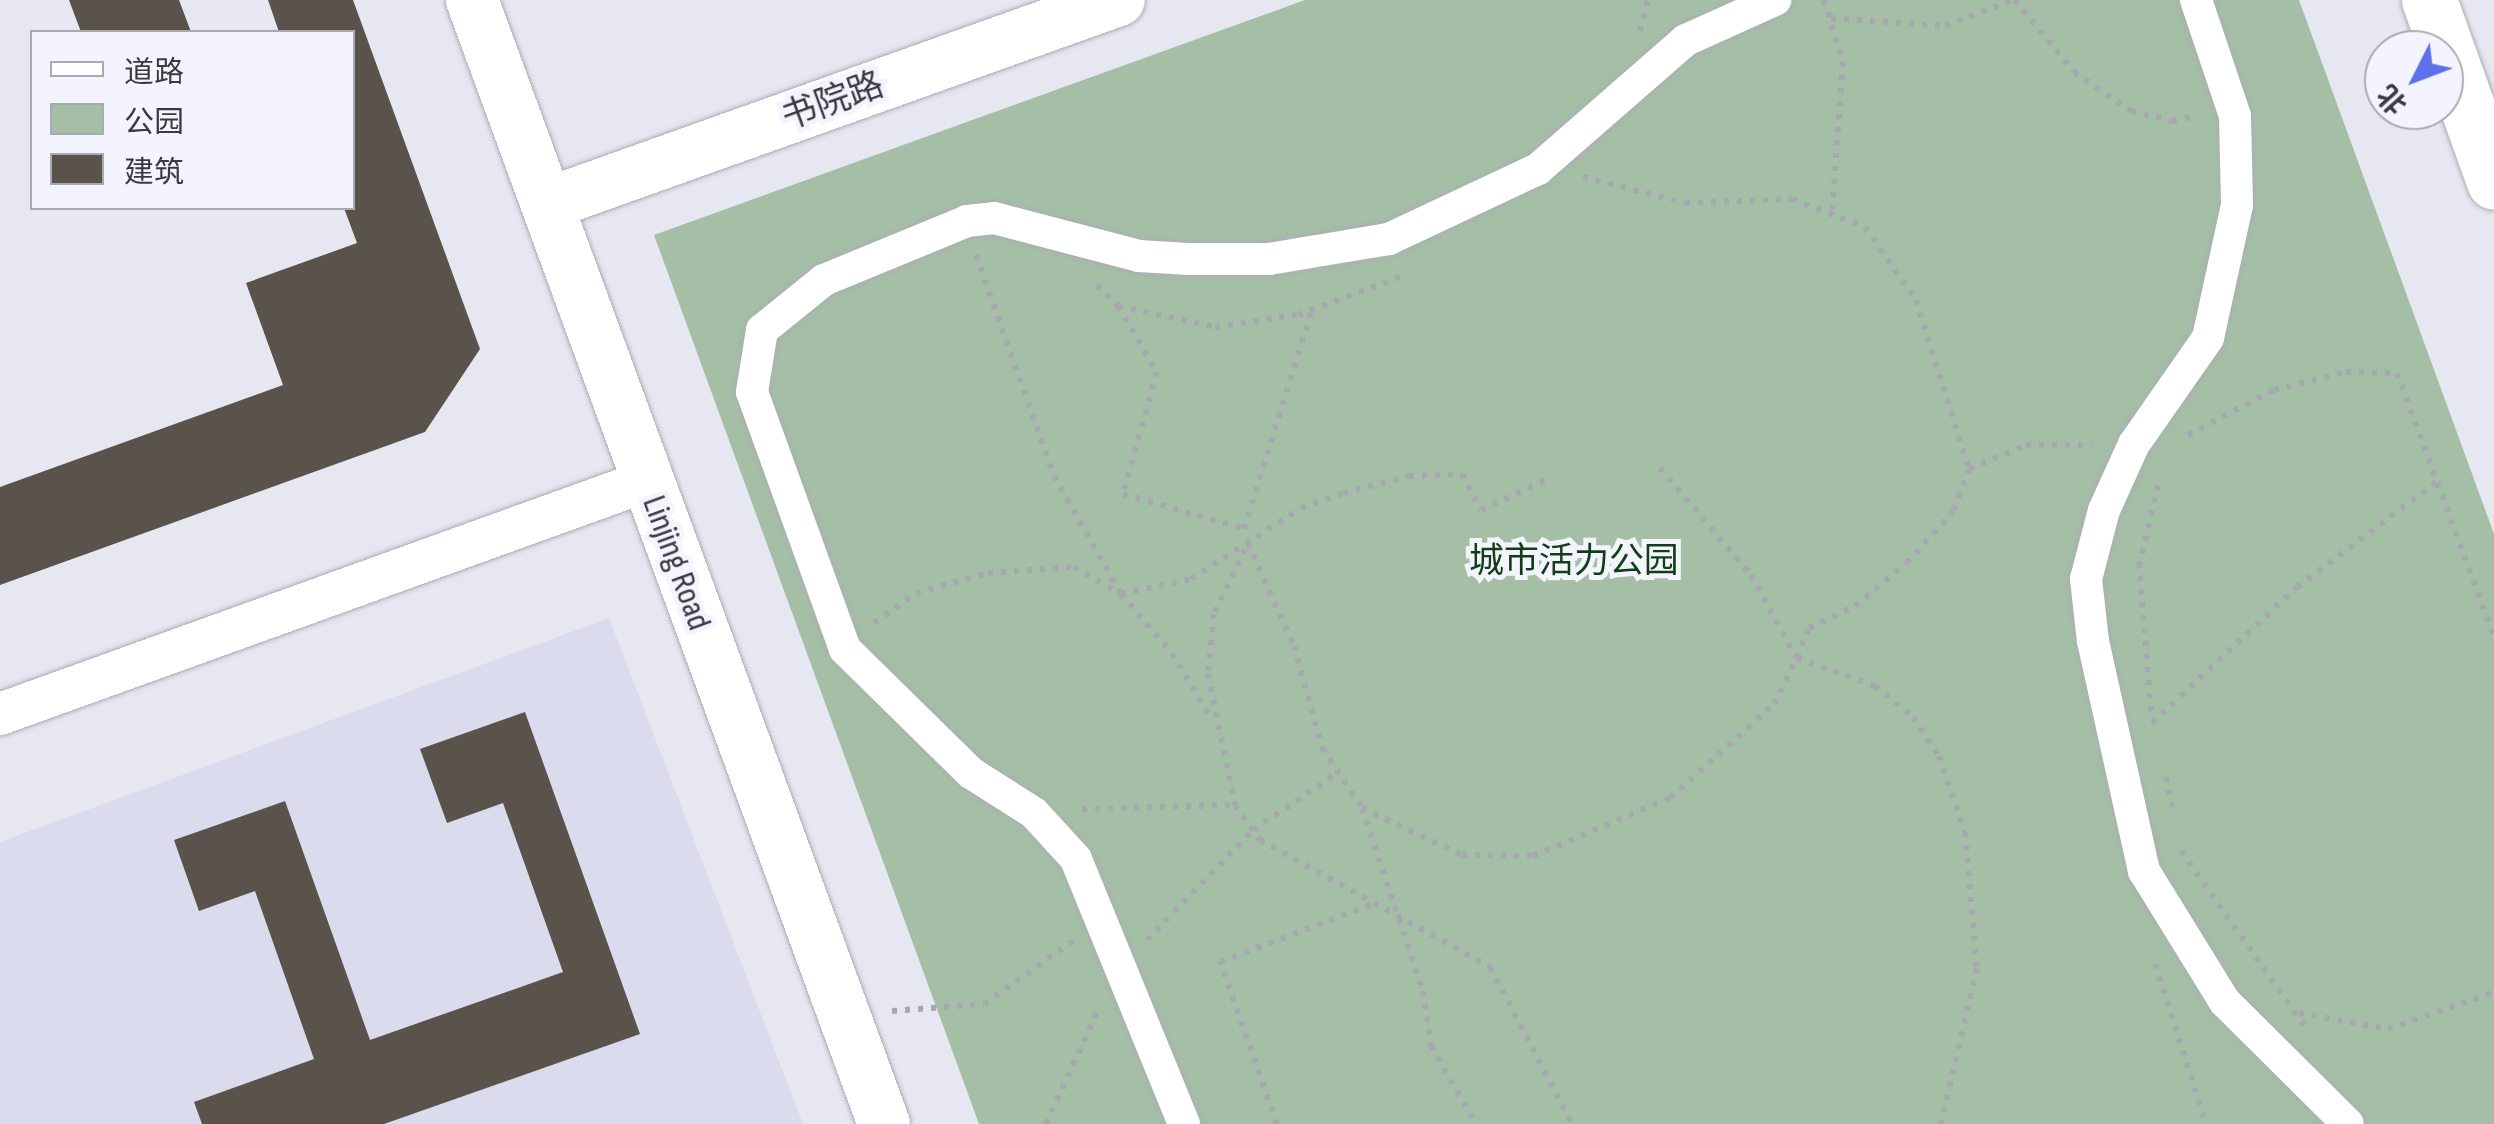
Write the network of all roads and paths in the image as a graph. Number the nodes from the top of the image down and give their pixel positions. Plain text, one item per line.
1 (472, 0) edge
2 (1118, 0) edge
3 (1774, 0) edge
4 (1824, 0) edge
5 (2014, 0) edge
6 (2196, 0) edge
7 (2429, 0) edge
8 (1831, 18) junction
9 (2235, 116) junction
10 (1538, 169) junction
11 (2494, 182) edge
12 (547, 204) junction
13 (1832, 211) junction
14 (967, 221) junction
15 (1118, 306) dead end
16 (1312, 310) dead end
17 (2154, 414) junction
18 (2134, 444) junction
19 (2178, 445) dead end
20 (1660, 468) dead end
21 (1969, 470) junction
22 (1552, 478) dead end
23 (646, 481) junction
24 (2437, 482) junction
25 (1248, 543) junction
26 (1120, 594) junction
27 (2494, 637) edge
28 (845, 649) junction
29 (1797, 658) junction
30 (0, 714) edge
31 (2152, 723) junction
32 (1215, 725) junction
33 (2156, 741) dead end
34 (2161, 758) dead end
35 (1338, 773) junction
36 (1015, 800) junction
37 (1236, 805) junction
38 (1362, 808) junction
39 (1254, 830) junction
40 (1376, 902) junction
41 (1394, 911) junction
42 (1098, 915) junction
43 (2172, 923) junction
44 (1120, 972) junction
45 (2494, 992) edge
46 (842, 1012) junction
47 (2300, 1012) junction
48 (2256, 1031) junction
49 (2306, 1031) dead end
50 (884, 1124) edge
51 (1046, 1124) edge
52 (1184, 1124) edge
53 (1277, 1124) edge
54 (1476, 1124) edge
55 (1572, 1124) edge
56 (1941, 1124) edge
57 (2206, 1124) edge
58 (2348, 1124) edge

1 - 12 street, Linjing Road
2 - 12 street, 书院路
3 - 10 street
4 - 8 path
5 - 8 path
5 - 9 path
6 - 9 street
7 - 11 main road
8 - 13 path
9 - 17 street
10 - 13 path
10 - 14 street
12 - 23 street, Linjing Road
13 - 21 path
14 - 26 path
14 - 28 street
15 - 16 path
17 - 18 street
17 - 31 path
18 - 21 path
18 - 43 street
19 - 24 path
20 - 29 path
21 - 29 path
22 - 25 path
23 - 30 street
23 - 46 street, Linjing Road
24 - 27 path
24 - 31 path
25 - 26 path
25 - 32 path
25 - 35 path
26 - 28 path
26 - 32 path
28 - 36 street
29 - 38 path
29 - 56 path
31 - 33 path
32 - 37 path
34 - 47 path
35 - 38 path
35 - 39 path
36 - 37 path
36 - 42 street
37 - 39 path
38 - 41 path
39 - 40 path
39 - 44 path
40 - 41 path
40 - 53 path
41 - 54 path
41 - 55 path
42 - 44 street
42 - 46 path
43 - 48 street
43 - 57 path
44 - 51 path
44 - 52 street
45 - 47 path
46 - 50 street, Linjing Road
47 - 48 path
47 - 49 path
48 - 58 street

